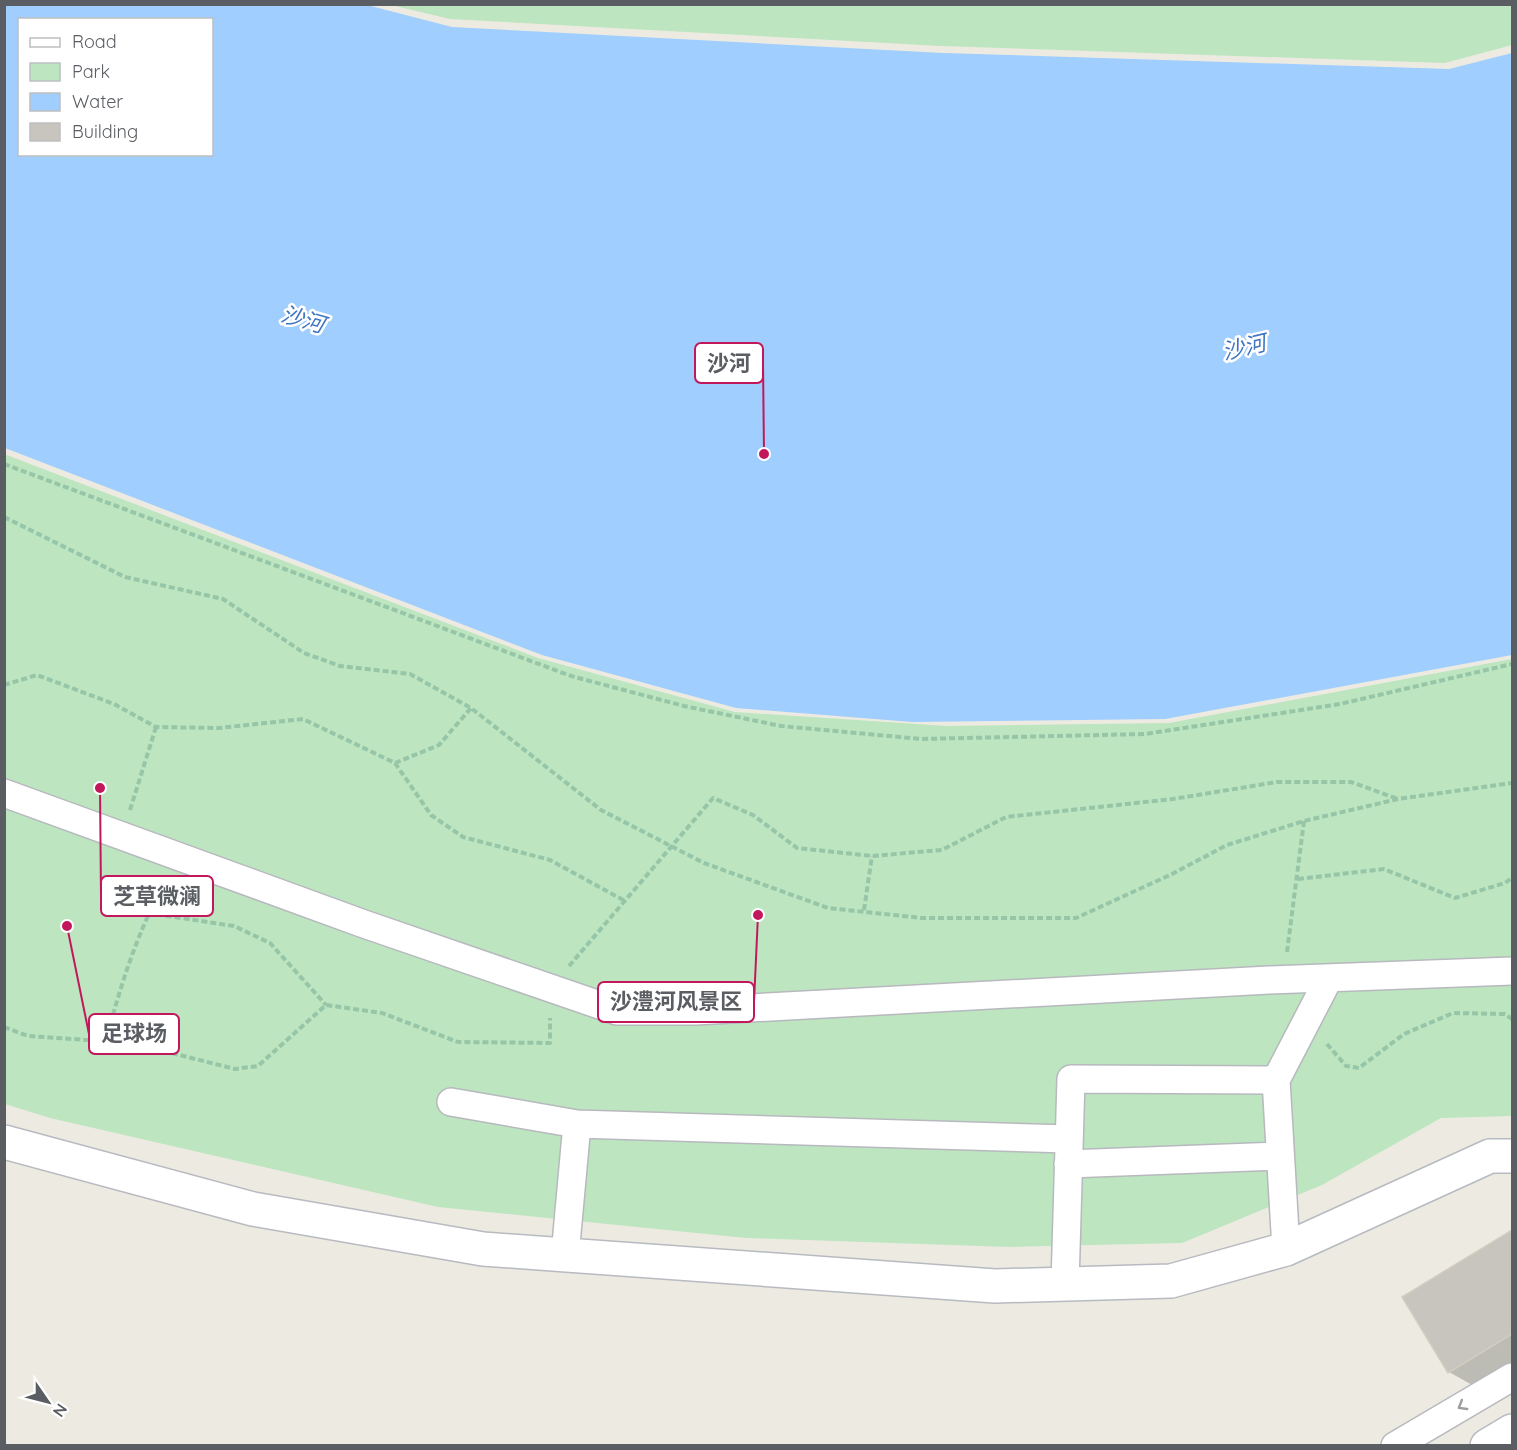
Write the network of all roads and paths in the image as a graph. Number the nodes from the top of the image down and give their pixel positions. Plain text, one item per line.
1 (4, 464) edge
2 (4, 517) edge
3 (1512, 664) edge
4 (4, 685) edge
5 (471, 708) junction
6 (156, 728) junction
7 (395, 763) junction
8 (1512, 783) edge
9 (4, 793) edge
10 (1398, 799) junction
11 (1304, 821) junction
12 (122, 836) junction
13 (671, 846) junction
14 (872, 856) junction
15 (179, 857) junction
16 (1512, 878) edge
17 (1298, 879) junction
18 (625, 901) junction
19 (864, 910) junction
20 (148, 913) junction
21 (1512, 971) edge
22 (1329, 978) junction
23 (1283, 979) junction
24 (551, 987) junction
25 (326, 1005) junction
26 (1312, 1007) junction
27 (1512, 1019) edge
28 (4, 1027) edge
29 (106, 1041) junction
30 (1276, 1080) junction
31 (451, 1102) dead end
32 (578, 1124) junction
33 (4, 1142) edge
34 (1069, 1151) junction
35 (1280, 1156) junction
36 (1512, 1156) edge
37 (1286, 1249) junction
38 (565, 1255) junction
39 (1065, 1284) junction
40 (1512, 1377) edge
41 (1512, 1431) edge
42 (1395, 1446) edge
43 (1486, 1446) edge

1 - 3 path
2 - 5 path
4 - 6 path
5 - 7 path
5 - 13 path
6 - 7 path
6 - 12 path
7 - 18 path
8 - 10 path
9 - 12 street
10 - 11 path
10 - 14 path
11 - 17 path
11 - 19 path
12 - 15 street
13 - 14 path
13 - 18 path
13 - 19 path
14 - 19 path
15 - 20 path
15 - 24 street
16 - 17 path
17 - 23 path
18 - 24 path
20 - 25 path
20 - 29 path
21 - 22 street
22 - 23 street
22 - 26 street
23 - 24 street
24 - 25 path
25 - 29 path
26 - 27 path
26 - 30 street
28 - 29 path
30 - 34 street
30 - 35 street
31 - 32 street
32 - 34 street
32 - 38 street
33 - 38 street
34 - 35 street
34 - 39 street
35 - 37 street
36 - 37 street
37 - 39 street
38 - 39 street
40 -> 42 street
41 - 43 street

